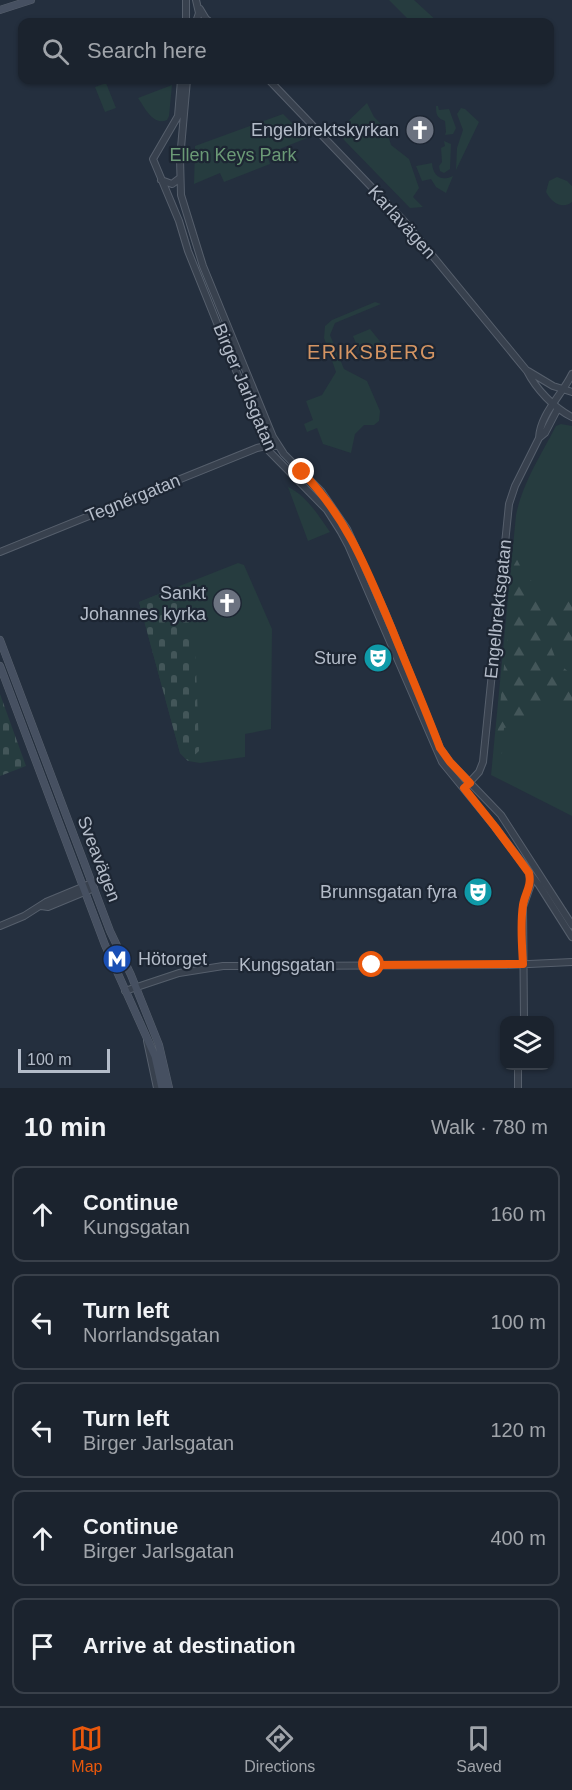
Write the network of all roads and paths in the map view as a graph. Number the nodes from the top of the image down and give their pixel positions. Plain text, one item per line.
1 (31, 0) edge
2 (187, 2) edge
3 (197, 2) edge
4 (0, 10) edge
5 (186, 18) edge
6 (191, 18) edge
7 (196, 18) edge
8 (206, 18) edge
9 (181, 84) edge
10 (187, 84) edge
11 (273, 84) edge
12 (180, 178) junction
13 (161, 180) junction
14 (527, 370) junction
15 (572, 374) edge
16 (565, 389) junction
17 (572, 392) edge
18 (556, 406) junction
19 (572, 417) edge
20 (266, 446) junction
21 (277, 446) junction
22 (284, 454) junction
23 (279, 462) junction
24 (0, 552) edge
25 (0, 640) edge
26 (0, 666) edge
27 (470, 783) junction
28 (464, 788) junction
29 (506, 822) junction
30 (495, 827) junction
31 (529, 873) junction
32 (93, 885) junction
33 (84, 889) junction
34 (572, 925) edge
35 (0, 926) edge
36 (572, 937) edge
37 (523, 964) junction
38 (572, 964) edge
39 (136, 988) junction
40 (125, 991) junction
41 (524, 1016) edge
42 (147, 1040) junction
43 (518, 1070) edge
44 (157, 1088) edge
45 (162, 1088) edge
46 (169, 1088) edge
47 (518, 1088) edge

1 - 4 main road
2 - 5 street
2 - 6 street
3 - 7 street
3 - 8 street
9 - 13 street, Birger Jarlsgatan
10 - 12 street, Birger Jarlsgatan
11 - 14 street, Karlavägen
12 - 13 street
12 - 21 street, Birger Jarlsgatan
13 - 20 street, Birger Jarlsgatan
14 - 16 street, Karlavägen
14 - 18 street, Karlavägen
15 - 16 street, Engelbrektsgatan
16 - 17 street, Karlavägen
16 - 18 street, Engelbrektsgatan
18 - 19 street, Karlavägen
18 - 27 street, Engelbrektsgatan
20 - 21 street
20 - 23 street, Birger Jarlsgatan
20 - 24 street, Tegnérgatan
21 - 22 street, Birger Jarlsgatan
22 - 23 street
22 - 27 street, Birger Jarlsgatan
23 - 28 street, Birger Jarlsgatan
25 - 32 main road, Sveavägen
26 - 33 main road, Sveavägen
27 - 28 street
27 - 29 street, Birger Jarlsgatan
28 - 30 street, Birger Jarlsgatan
29 - 30 street
29 - 34 street, Birger Jarlsgatan
30 - 31 street, Birger Jarlsgatan
31 - 36 street, Birger Jarlsgatan
31 - 37 street
32 - 33 street
32 - 39 main road, Sveavägen
33 - 35 street
33 - 40 main road, Sveavägen
37 - 38 street, Kungsgatan
37 - 39 street, Kungsgatan
37 - 41 street
39 - 40 street, Kungsgatan
39 - 46 main road, Sveavägen
40 - 42 main road, Sveavägen
42 - 44 street, Sveavägen
42 - 45 main road
43 - 47 street

